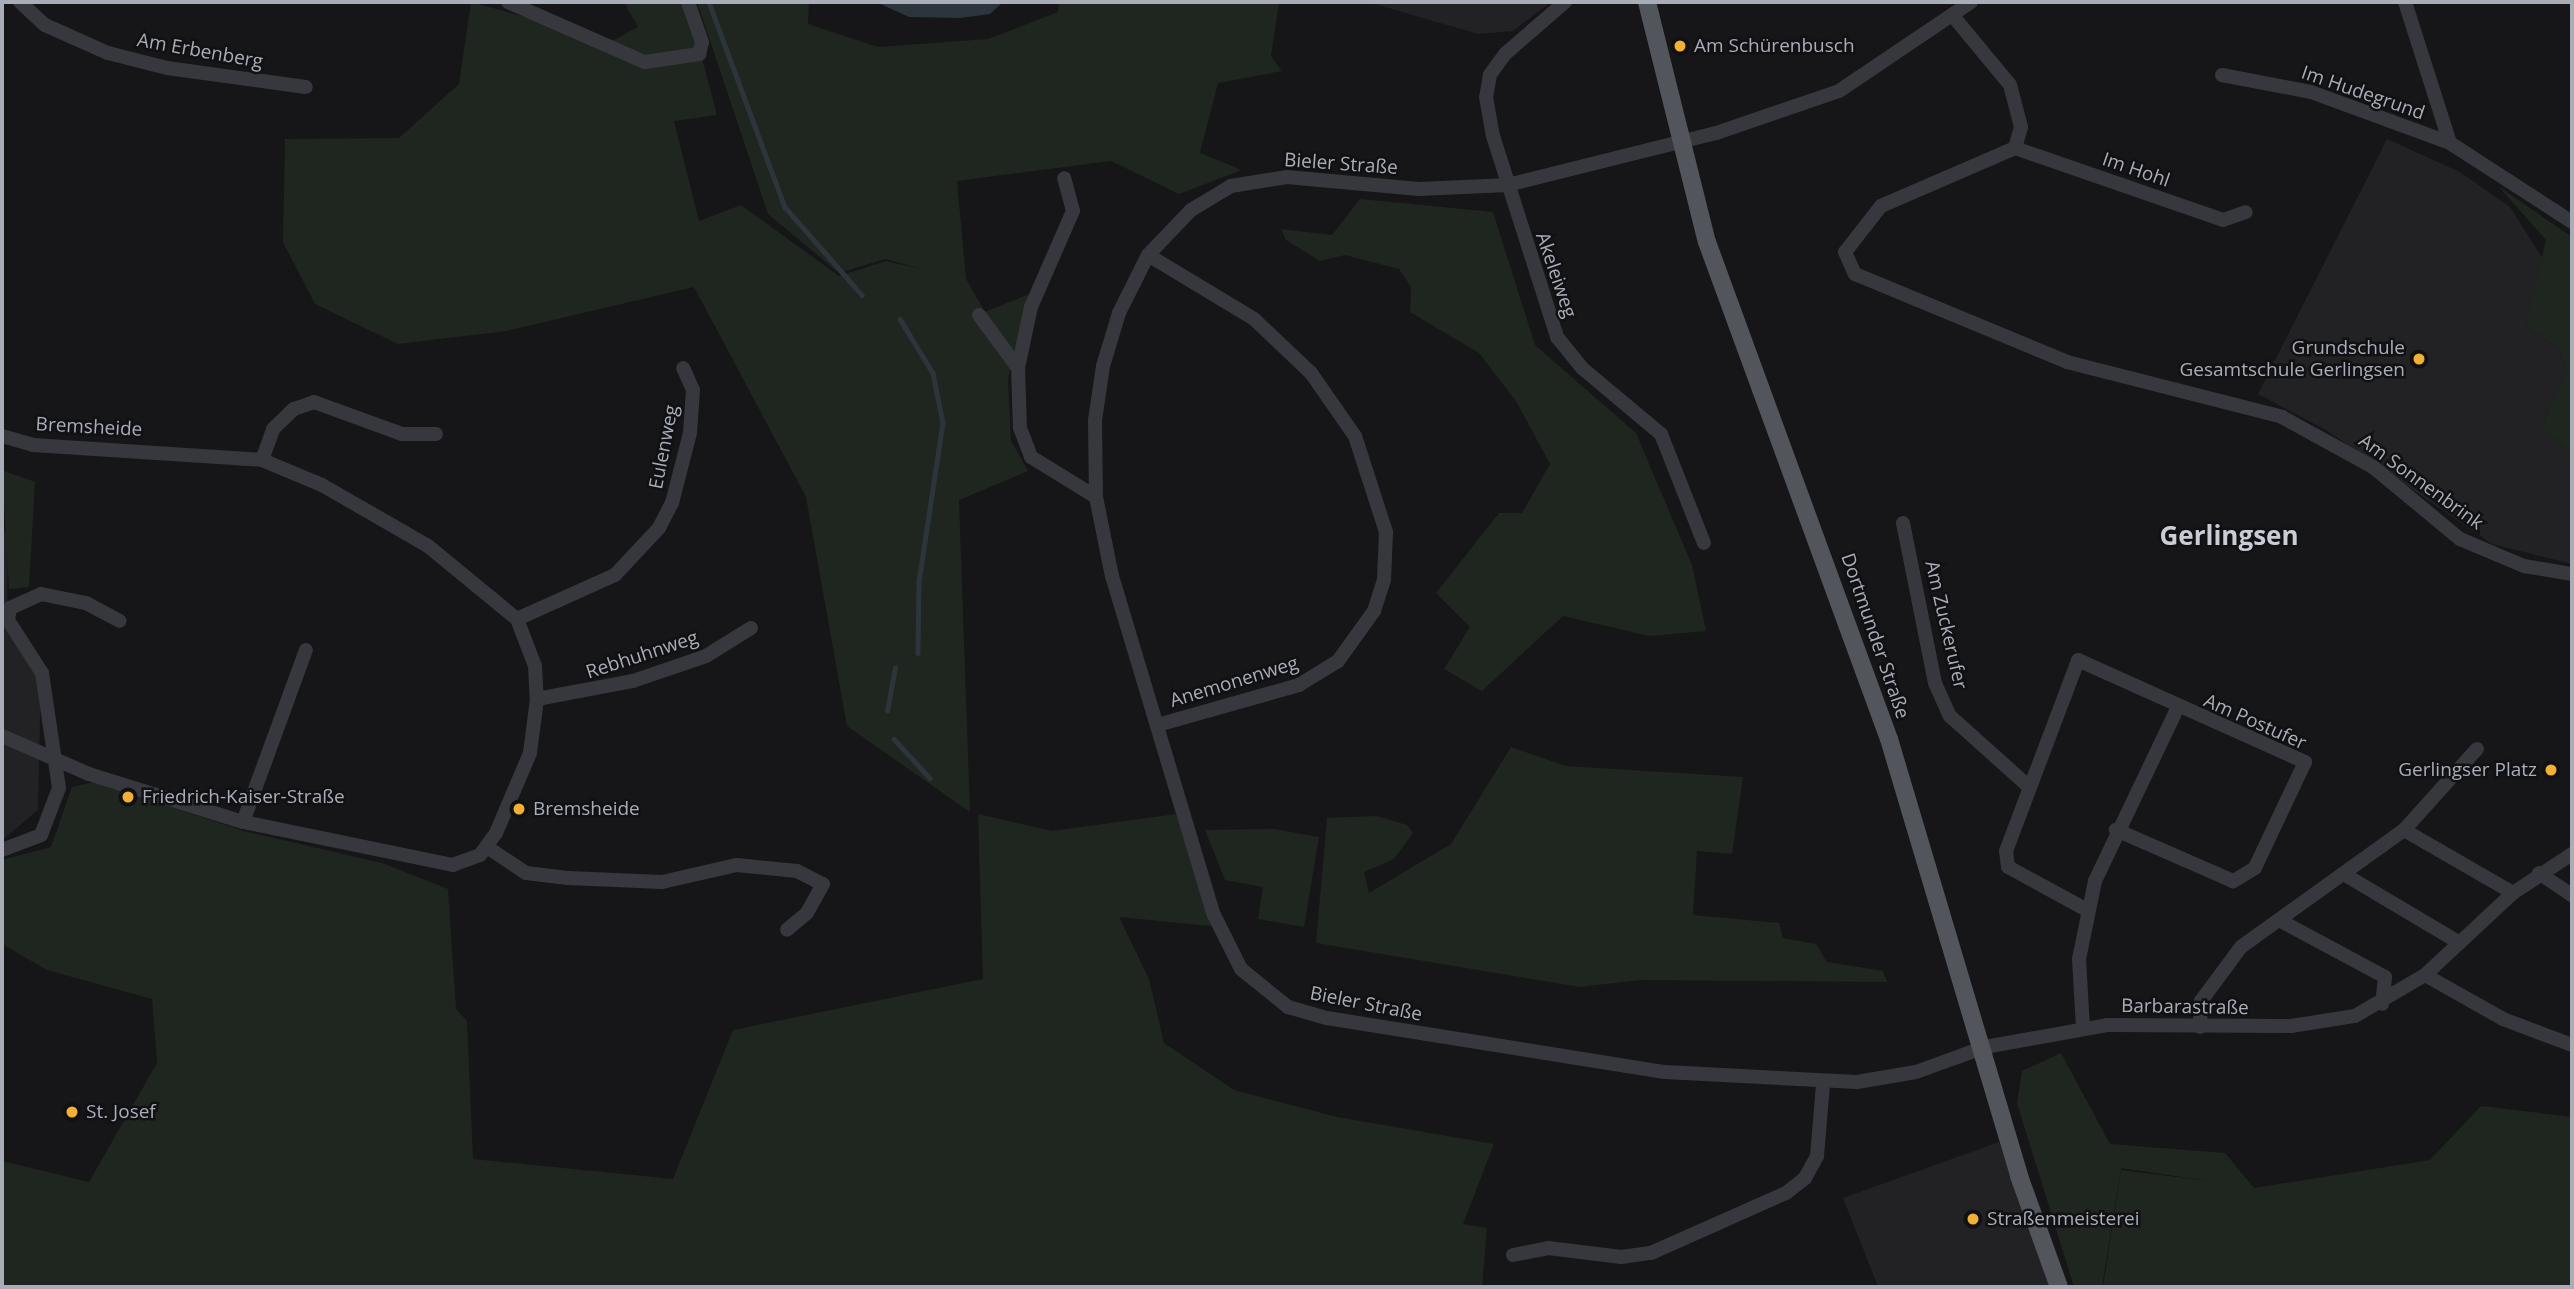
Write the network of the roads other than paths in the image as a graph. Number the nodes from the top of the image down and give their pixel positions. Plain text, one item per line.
1 (20, 2) edge
2 (508, 2) edge
3 (688, 2) edge
4 (1565, 2) edge
5 (1647, 2) edge
6 (1971, 2) edge
7 (2405, 2) edge
8 (1953, 16) junction
9 (2222, 75) dead end
10 (306, 87) dead end
11 (1679, 143) junction
12 (2449, 143) junction
13 (2015, 148) junction
14 (1064, 178) dead end
15 (1508, 185) junction
16 (2246, 212) dead end
17 (2572, 222) edge
18 (1148, 255) junction
19 (979, 315) dead end
20 (683, 368) dead end
21 (1018, 368) junction
22 (436, 434) dead end
23 (2, 436) edge
24 (262, 460) junction
25 (1096, 497) junction
26 (1903, 523) dead end
27 (1704, 543) dead end
28 (2572, 574) edge
29 (5, 618) edge
30 (517, 619) junction
31 (120, 621) dead end
32 (751, 628) dead end
33 (306, 650) dead end
34 (537, 699) junction
35 (2177, 709) junction
36 (1158, 725) junction
37 (2, 736) edge
38 (2477, 749) dead end
39 (57, 760) junction
40 (2027, 785) junction
41 (243, 822) junction
42 (2116, 830) junction
43 (2404, 830) junction
44 (487, 847) junction
45 (2, 850) edge
46 (2572, 854) edge
47 (2539, 873) junction
48 (2347, 876) junction
49 (2513, 892) junction
50 (2572, 895) edge
51 (2087, 910) junction
52 (2281, 921) junction
53 (787, 930) dead end
54 (2460, 943) junction
55 (2425, 975) junction
56 (2382, 1004) junction
57 (2200, 1027) junction
58 (2082, 1028) junction
59 (2572, 1045) edge
60 (1985, 1048) junction
61 (1823, 1084) junction
62 (1513, 1255) dead end
63 (2059, 1287) edge

1 - 10 street, Am Erbenberg
2 - 3 street
4 - 15 street, Akeleiweg
5 - 11 main road, Dortmunder Straße
6 - 8 street
7 - 12 street, Im Hudegrund
8 - 11 street
8 - 13 street
9 - 12 street, Im Hudegrund
11 - 15 street, Bieler Straße
11 - 60 main road, Dortmunder Straße
12 - 17 street, Im Hudegrund
13 - 16 street, Im Hohl
13 - 28 street, Am Sonnenbrink
14 - 21 street
15 - 18 street, Bieler Straße
15 - 27 street, Akeleiweg
18 - 25 street, Bieler Straße
18 - 36 street, Anemonenweg
19 - 21 street
20 - 30 street, Eulenweg
21 - 25 street
22 - 24 street
23 - 24 street, Bremsheide
24 - 30 street, Bremsheide
25 - 36 street, Bieler Straße
26 - 40 street, Am Zuckerufer
29 - 31 street
29 - 39 street
30 - 34 street
32 - 34 street, Rebhuhnweg
33 - 41 street
34 - 44 street
35 - 40 street, Am Postufer
35 - 42 street, Am Postufer
35 - 42 street, Am Postufer
36 - 61 street, Bieler Straße
37 - 39 street
38 - 43 street
39 - 41 street
39 - 45 street
40 - 51 street
41 - 44 street
42 - 51 street, Am Postufer
43 - 48 street
43 - 49 street
44 - 53 street
46 - 47 street, Barbarastraße
47 - 49 street, Barbarastraße
47 - 50 street
48 - 52 street
48 - 54 street
49 - 54 street, Barbarastraße
51 - 58 street, Am Postufer
52 - 56 street
52 - 57 street
54 - 55 street, Barbarastraße
55 - 56 street, Barbarastraße
55 - 59 street
56 - 57 street, Barbarastraße
57 - 58 street, Barbarastraße
58 - 60 street, Barbarastraße
60 - 61 street, Bieler Straße
60 - 63 main road, Dortmunder Straße
61 - 62 street

